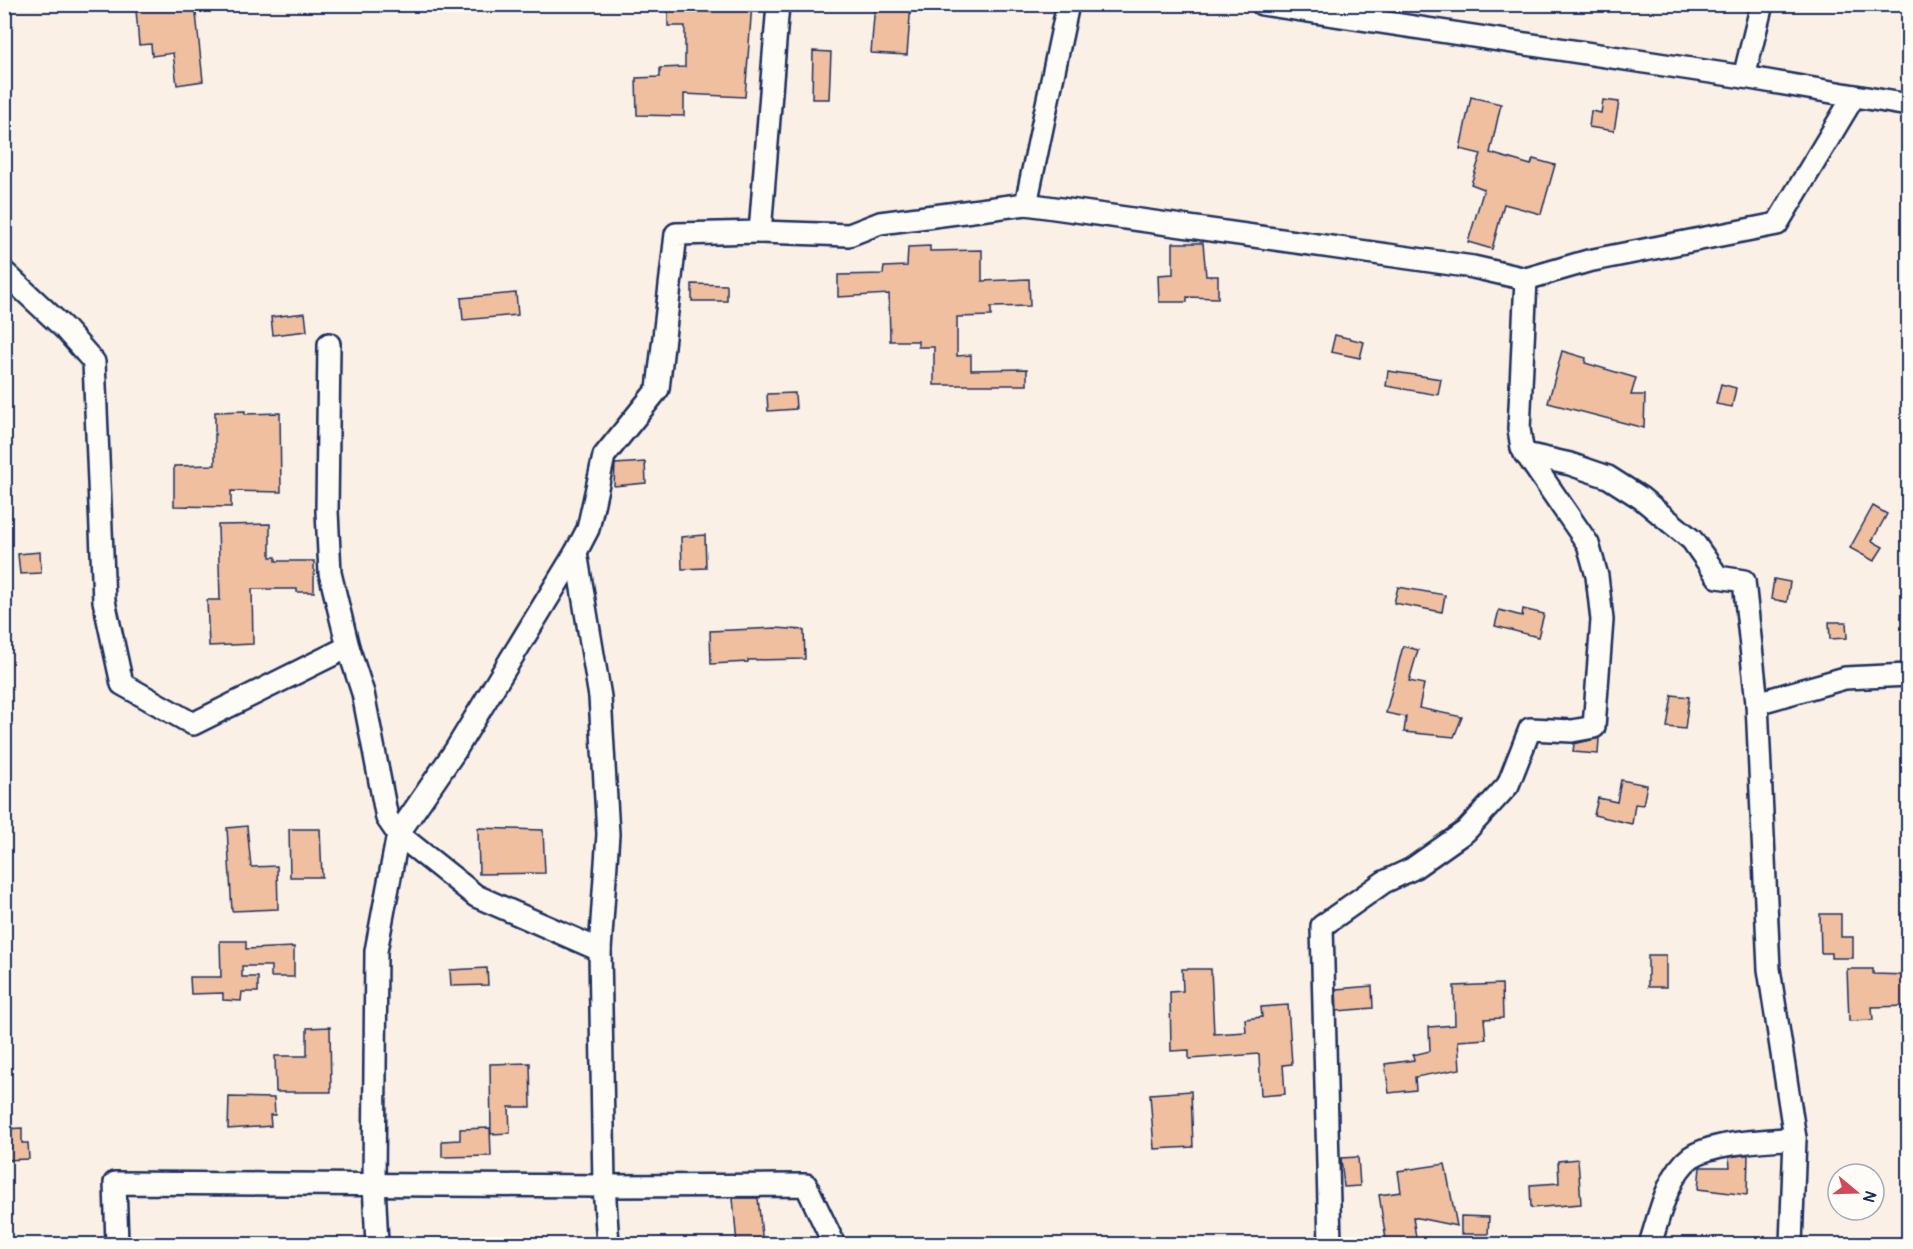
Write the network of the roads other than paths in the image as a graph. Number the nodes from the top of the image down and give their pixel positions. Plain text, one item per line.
1 (778, 4) edge
2 (1068, 4) edge
3 (1262, 4) edge
4 (1762, 4) edge
5 (1743, 77) junction
6 (1854, 96) junction
7 (1908, 105) edge
8 (1026, 204) junction
9 (760, 232) junction
10 (4, 272) edge
11 (1526, 279) junction
12 (329, 344) dead end
13 (1525, 454) junction
14 (576, 552) junction
15 (348, 647) junction
16 (1908, 675) edge
17 (1757, 703) junction
18 (398, 834) junction
19 (600, 950) junction
20 (1796, 1138) junction
21 (374, 1184) junction
22 (604, 1186) junction
23 (117, 1245) edge
24 (377, 1245) edge
25 (608, 1245) edge
26 (834, 1245) edge
27 (1330, 1245) edge
28 (1650, 1245) edge
29 (1791, 1245) edge

1 - 9 street
2 - 8 street
3 - 5 street
4 - 5 street
5 - 6 street
6 - 7 street
6 - 11 street
8 - 9 street
8 - 11 street
9 - 14 street
10 - 15 street
11 - 13 street
12 - 15 street
13 - 17 street
13 - 27 street
14 - 18 street
14 - 19 street
15 - 18 street
16 - 17 street
17 - 20 street
18 - 19 street
18 - 21 street
19 - 22 street
20 - 28 street
20 - 29 street
21 - 22 street
21 - 23 street
21 - 24 street
22 - 25 street
22 - 26 street

